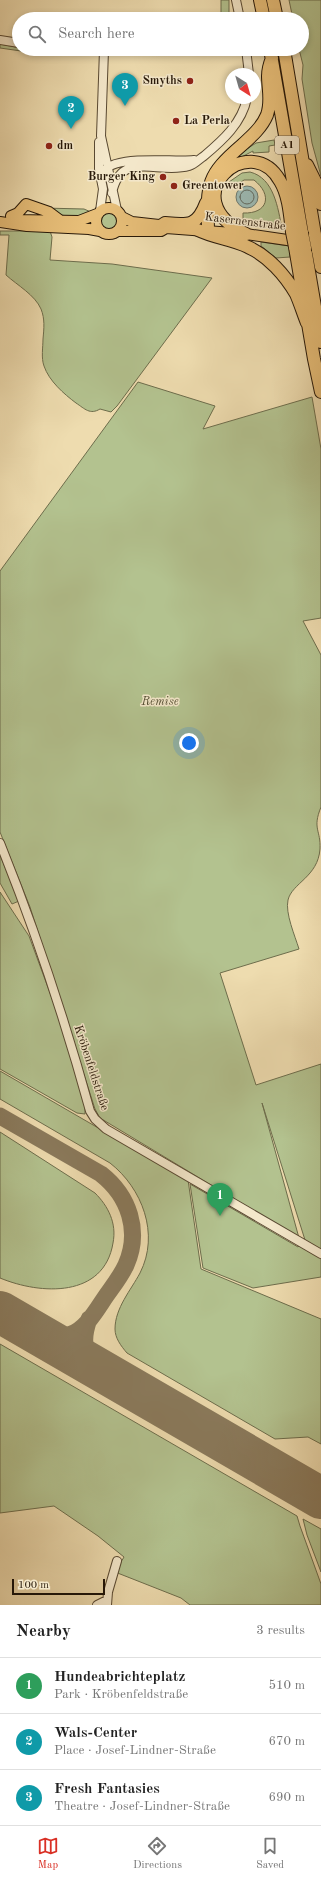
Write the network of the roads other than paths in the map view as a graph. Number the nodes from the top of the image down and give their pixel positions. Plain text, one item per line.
1 (236, 0) edge
2 (260, 0) edge
3 (274, 0) edge
4 (239, 12) edge
5 (263, 12) edge
6 (276, 12) edge
7 (0, 40) edge
8 (12, 42) edge
9 (104, 56) edge
10 (247, 56) edge
11 (271, 56) edge
12 (271, 56) edge
13 (285, 56) edge
14 (248, 68) edge
15 (245, 104) edge
16 (101, 136) junction
17 (301, 152) junction
18 (200, 158) junction
19 (106, 167) junction
20 (101, 178) junction
21 (112, 193) junction
22 (208, 198) junction
23 (321, 204) edge
24 (99, 213) junction
25 (120, 214) junction
26 (0, 216) edge
27 (11, 216) junction
28 (61, 221) junction
29 (0, 222) edge
30 (27, 223) junction
31 (0, 227) edge
32 (164, 227) junction
33 (203, 230) junction
34 (100, 231) junction
35 (118, 231) junction
36 (297, 233) junction
37 (246, 234) junction
38 (318, 244) edge
39 (300, 248) junction
40 (321, 267) edge
41 (307, 323) junction
42 (321, 342) edge
43 (321, 392) edge
44 (0, 843) edge
45 (321, 1254) edge
46 (117, 1561) dead end
47 (107, 1602) edge
48 (97, 1605) edge

1 - 4 street
2 - 5 highway
3 - 6 highway
7 - 8 street
9 - 16 street
10 - 14 street
11 - 22 highway
12 - 36 highway, A1
13 - 17 highway, A1
15 - 18 street
16 - 19 street
16 - 20 street
17 - 23 highway
17 - 38 highway, A1
18 - 19 street
18 - 21 street
19 - 20 street
19 - 21 street
20 - 24 street
21 - 25 street
22 - 32 highway
22 - 33 highway
24 - 25 main road
24 - 28 main road
24 - 34 main road
25 - 32 main road, Kasernenstraße
25 - 35 main road
26 - 27 main road
27 - 28 main road
27 - 30 main road
28 - 30 main road
29 - 30 main road
30 - 31 main road
30 - 34 main road
32 - 33 main road, Kasernenstraße
32 - 35 main road, Kasernenstraße
33 - 37 main road, Kasernenstraße
33 - 41 highway
34 - 35 main road
36 - 37 highway
36 - 39 highway, bridge
37 - 38 main road, Kasernenstraße
38 - 40 highway, A1
39 - 41 highway
39 - 42 highway
41 - 43 highway
44 - 45 street, Kröbenfeldstraße
46 - 47 street
47 - 48 street

